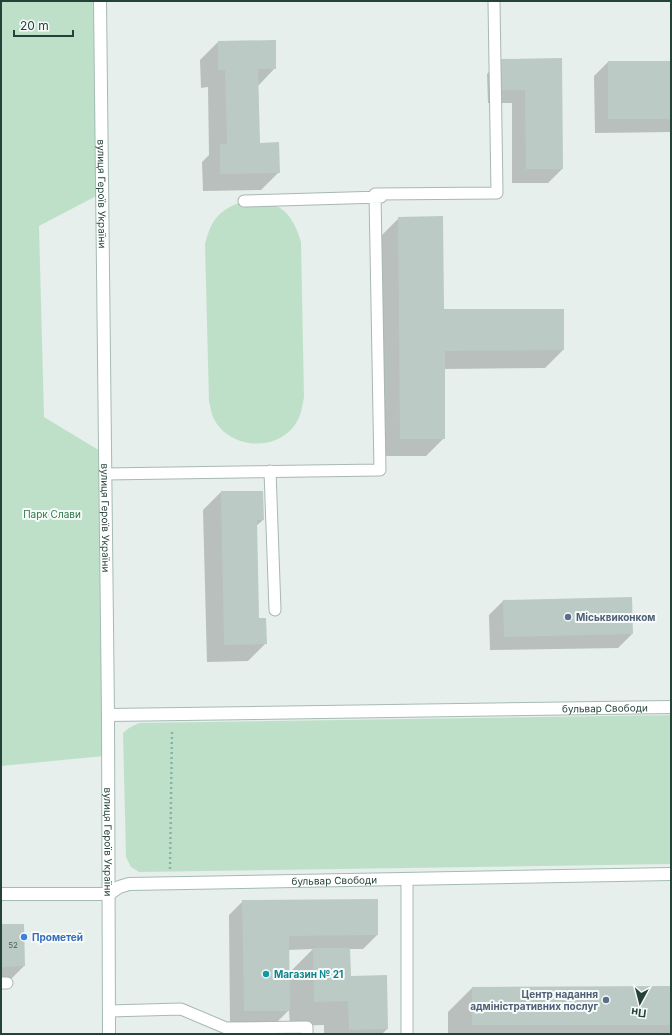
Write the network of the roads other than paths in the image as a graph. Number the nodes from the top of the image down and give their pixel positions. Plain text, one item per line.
1 (100, 1) edge
2 (494, 1) edge
3 (497, 194) junction
4 (244, 201) dead end
5 (270, 471) junction
6 (105, 474) junction
7 (275, 610) dead end
8 (671, 707) edge
9 (108, 715) junction
10 (671, 874) edge
11 (406, 879) junction
12 (1, 894) edge
13 (108, 894) junction
14 (109, 1011) junction
15 (109, 1034) edge
16 (307, 1034) edge
17 (407, 1034) edge

1 - 6 street, вулиця Героїв України
2 - 3 lane
3 - 4 lane
3 - 5 lane
5 - 6 lane
5 - 7 lane
6 - 9 street, вулиця Героїв України
8 - 9 street, бульвар Свободи
9 - 13 street, вулиця Героїв України
10 - 11 street, бульвар Свободи
11 - 13 street, бульвар Свободи
11 - 17 lane
12 - 13 street, бульвар Свободи
13 - 14 street, вулиця Героїв України
14 - 15 street, вулиця Героїв України
14 - 16 lane

